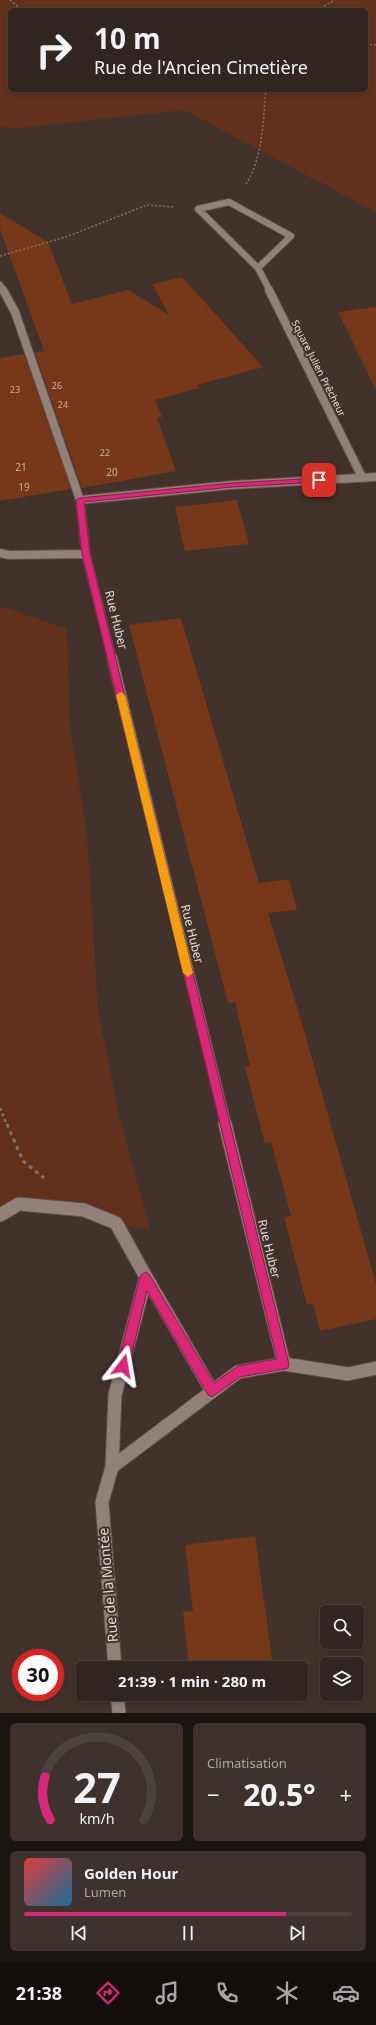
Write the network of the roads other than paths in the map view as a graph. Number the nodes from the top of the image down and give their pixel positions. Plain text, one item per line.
1 (258, 268) junction
2 (0, 285) edge
3 (362, 477) junction
4 (376, 477) edge
5 (80, 500) junction
6 (0, 553) edge
7 (86, 554) junction
8 (0, 1215) edge
9 (146, 1277) junction
10 (284, 1364) junction
11 (376, 1368) edge
12 (212, 1391) junction
13 (112, 1467) junction
14 (114, 1661) edge
15 (118, 1701) edge
16 (119, 1713) edge

1 - 1 street, Square Julien Prêcheur
1 - 3 street, Square Julien Prêcheur
2 - 5 street, Rue Huber
3 - 4 street
3 - 5 street
5 - 7 street, Rue Huber
6 - 7 street
7 - 10 street, Rue Huber
8 - 9 street
9 - 12 street
9 - 13 street
10 - 11 street
10 - 12 street
12 - 13 street
13 - 14 street, Rue de la Montée
15 - 16 street

